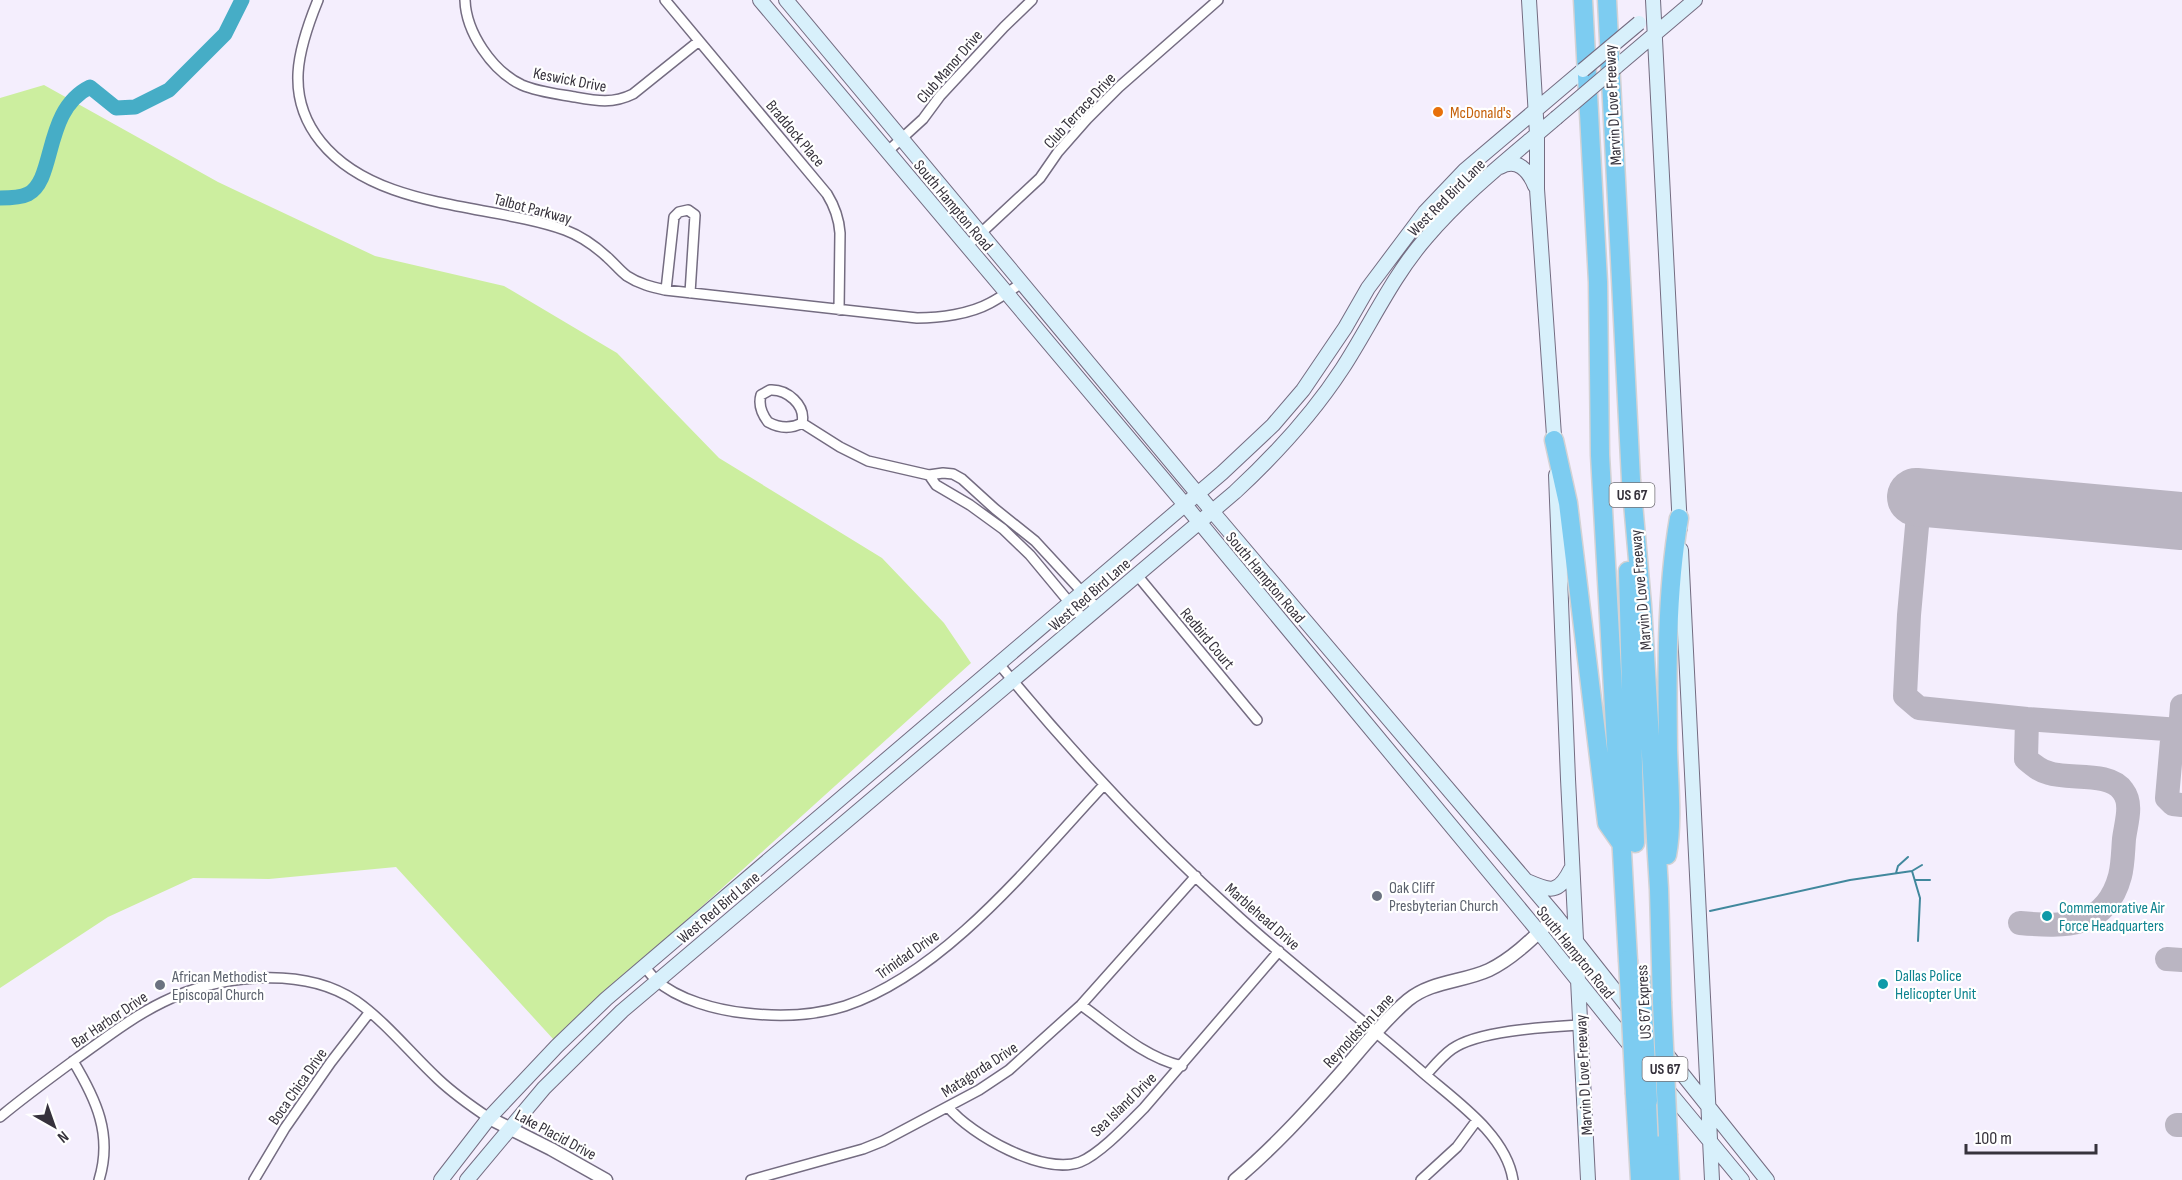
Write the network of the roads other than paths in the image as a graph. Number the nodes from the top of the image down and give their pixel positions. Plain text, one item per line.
1 (318, 0) edge
2 (465, 0) edge
3 (665, 0) edge
4 (760, 0) edge
5 (786, 0) edge
6 (1032, 0) edge
7 (1218, 0) edge
8 (1529, 0) edge
9 (1583, 0) edge
10 (1607, 0) edge
11 (1666, 0) edge
12 (1695, 0) edge
13 (1653, 5) edge
14 (1655, 34) junction
15 (699, 40) junction
16 (826, 48) junction
17 (812, 61) junction
18 (1535, 111) junction
19 (1537, 134) junction
20 (903, 140) junction
21 (888, 151) junction
22 (1493, 171) junction
23 (1536, 189) junction
24 (1436, 199) junction
25 (1450, 213) junction
26 (981, 234) junction
27 (967, 246) junction
28 (1022, 283) junction
29 (666, 290) junction
30 (690, 293) junction
31 (1006, 293) junction
32 (839, 310) junction
33 (1327, 356) junction
34 (1343, 367) junction
35 (802, 423) junction
36 (1554, 440) junction
37 (929, 475) junction
38 (1631, 480) junction
39 (975, 490) junction
40 (1198, 495) junction
41 (970, 505) junction
42 (1186, 506) junction
43 (1211, 511) junction
44 (1004, 516) junction
45 (1679, 518) junction
46 (1199, 522) junction
47 (999, 526) junction
48 (1040, 546) junction
49 (1030, 555) junction
50 (1137, 574) junction
51 (1083, 593) junction
52 (1071, 603) junction
53 (1097, 608) junction
54 (1084, 620) junction
55 (999, 664) junction
56 (1013, 680) junction
57 (974, 686) junction
58 (987, 702) junction
59 (1377, 706) junction
60 (1362, 719) junction
61 (1257, 720) dead end
62 (1411, 747) junction
63 (1396, 760) junction
64 (1103, 786) junction
65 (1629, 854) junction
66 (1572, 867) junction
67 (1196, 876) junction
68 (1523, 879) junction
69 (1659, 889) junction
70 (1574, 890) junction
71 (1556, 916) junction
72 (1539, 932) junction
73 (1576, 940) junction
74 (1279, 951) junction
75 (644, 966) junction
76 (1579, 980) junction
77 (657, 981) junction
78 (1081, 1005) junction
79 (369, 1013) junction
80 (1581, 1025) junction
81 (1376, 1032) junction
82 (73, 1061) junction
83 (1182, 1066) junction
84 (1426, 1075) junction
85 (1642, 1098) junction
86 (948, 1107) junction
87 (1709, 1108) junction
88 (0, 1117) edge
89 (489, 1118) junction
90 (1477, 1120) junction
91 (509, 1128) junction
92 (1710, 1143) junction
93 (99, 1180) edge
94 (254, 1180) edge
95 (441, 1180) edge
96 (467, 1180) edge
97 (606, 1180) edge
98 (751, 1180) edge
99 (1235, 1180) edge
100 (1421, 1180) edge
101 (1512, 1180) edge
102 (1588, 1180) edge
103 (1640, 1180) edge
104 (1653, 1180) edge
105 (1670, 1180) edge
106 (1712, 1180) edge
107 (1742, 1180) edge
108 (1767, 1180) edge

1 - 29 street, Talbot Parkway
2 - 15 street, Keswick Drive
3 - 15 street, Braddock Place
4 - 17 main road, South Hampton Road
5 - 16 main road, South Hampton Road
6 - 20 street, Club Manor Drive
7 - 26 street, Club Terrace Drive
8 - 18 main road, Marvin D Love Freeway
9 - 65 highway, Marvin D Love Freeway / US 67
10 - 38 highway, Marvin D Love Freeway / US 67
11 - 13 main road, West Red Bird Lane
12 - 14 main road, West Red Bird Lane
13 - 14 main road
13 - 18 main road, West Red Bird Lane, bridge
14 - 19 main road, West Red Bird Lane, bridge
14 - 45 main road
15 - 32 street, Braddock Place
16 - 17 main road
16 - 20 main road, South Hampton Road
17 - 21 main road, South Hampton Road
18 - 19 main road, Marvin D Love Freeway
18 - 24 main road, West Red Bird Lane
19 - 22 main road, West Red Bird Lane
19 - 23 main road, Marvin D Love Freeway
20 - 21 street, Club Manor Drive
20 - 26 main road, South Hampton Road
21 - 27 main road, South Hampton Road
22 - 23 main road
22 - 25 main road, West Red Bird Lane
23 - 36 main road, Marvin D Love Freeway
24 - 25 main road
24 - 33 main road, West Red Bird Lane
25 - 34 main road, West Red Bird Lane
26 - 27 street, Club Terrace Drive
26 - 28 main road, South Hampton Road
27 - 31 main road, South Hampton Road
28 - 31 street, Talbot Parkway
28 - 40 main road, South Hampton Road
29 - 30 street, Talbot Parkway
29 - 30 street
30 - 32 street, Talbot Parkway
31 - 32 street, Talbot Parkway
31 - 42 main road, South Hampton Road
33 - 34 main road
33 - 40 main road, West Red Bird Lane
34 - 43 main road, West Red Bird Lane
35 - 35 street
35 - 37 street
36 - 65 highway
36 - 66 main road, Marvin D Love Freeway
37 - 39 street
37 - 41 street
38 - 65 highway
38 - 69 highway, Marvin D Love Freeway / US 67
39 - 41 street
39 - 44 street
40 - 42 main road, West Red Bird Lane
40 - 43 main road, South Hampton Road
41 - 47 street
42 - 46 main road, South Hampton Road
42 - 51 main road, West Red Bird Lane
43 - 46 main road, West Red Bird Lane
43 - 59 main road, South Hampton Road
44 - 47 street
44 - 48 street
45 - 69 highway
45 - 87 main road
46 - 50 main road, West Red Bird Lane
46 - 60 main road, South Hampton Road
47 - 49 street
48 - 49 street
48 - 51 street
49 - 52 street
50 - 53 main road, West Red Bird Lane
50 - 61 street, Redbird Court
51 - 52 main road, West Red Bird Lane
51 - 53 street
52 - 54 street
52 - 55 main road, West Red Bird Lane
53 - 54 main road, West Red Bird Lane
54 - 56 main road, West Red Bird Lane
55 - 56 street, Marblehead Drive
55 - 57 main road, West Red Bird Lane
56 - 58 main road, West Red Bird Lane
56 - 64 street, Marblehead Drive
57 - 58 main road
57 - 75 main road, West Red Bird Lane
58 - 77 main road, West Red Bird Lane
59 - 60 main road
59 - 62 main road, South Hampton Road
60 - 63 main road, South Hampton Road
62 - 63 main road
62 - 68 main road, South Hampton Road
63 - 72 main road, South Hampton Road
64 - 67 street, Marblehead Drive
64 - 77 street, Trinidad Drive
65 - 85 highway, Marvin D Love Freeway / US 67, bridge
66 - 68 main road
66 - 70 main road, Marvin D Love Freeway
67 - 74 street, Marblehead Drive
67 - 78 street, Matagorda Drive
68 - 71 main road, South Hampton Road
69 - 105 highway, Marvin D Love Freeway / US 67, bridge
70 - 71 main road
70 - 73 main road, Marvin D Love Freeway
71 - 72 street, Reynoldston Lane
71 - 73 main road, South Hampton Road
72 - 76 main road, South Hampton Road
72 - 81 street, Reynoldston Lane
73 - 76 main road, Marvin D Love Freeway
73 - 87 main road, South Hampton Road
74 - 81 street, Marblehead Drive
74 - 83 street, Sea Island Drive
75 - 77 street, Trinidad Drive
75 - 89 main road, West Red Bird Lane
76 - 80 main road, Marvin D Love Freeway
76 - 92 main road, South Hampton Road
77 - 91 main road, West Red Bird Lane
78 - 83 street
78 - 86 street, Matagorda Drive
79 - 82 street, Bar Harbor Drive
79 - 89 street, Bar Harbor Drive
79 - 94 street, Boca Chica Drive
80 - 84 street
80 - 102 main road, Marvin D Love Freeway
81 - 84 street, Marblehead Drive
81 - 99 street, Reynoldston Lane
82 - 88 street, Bar Harbor Drive
82 - 93 street
83 - 86 street, Sea Island Drive
84 - 90 street, Marblehead Drive
85 - 103 highway, Marvin D Love Freeway / US 67
85 - 104 highway
86 - 98 street, Matagorda Drive
87 - 92 main road
87 - 108 main road, South Hampton Road
89 - 91 street, Lake Placid Drive
89 - 95 main road, West Red Bird Lane
90 - 100 street
90 - 101 street, Marblehead Drive
91 - 96 main road, West Red Bird Lane
91 - 97 street, Lake Placid Drive
92 - 106 main road
92 - 107 main road, South Hampton Road

